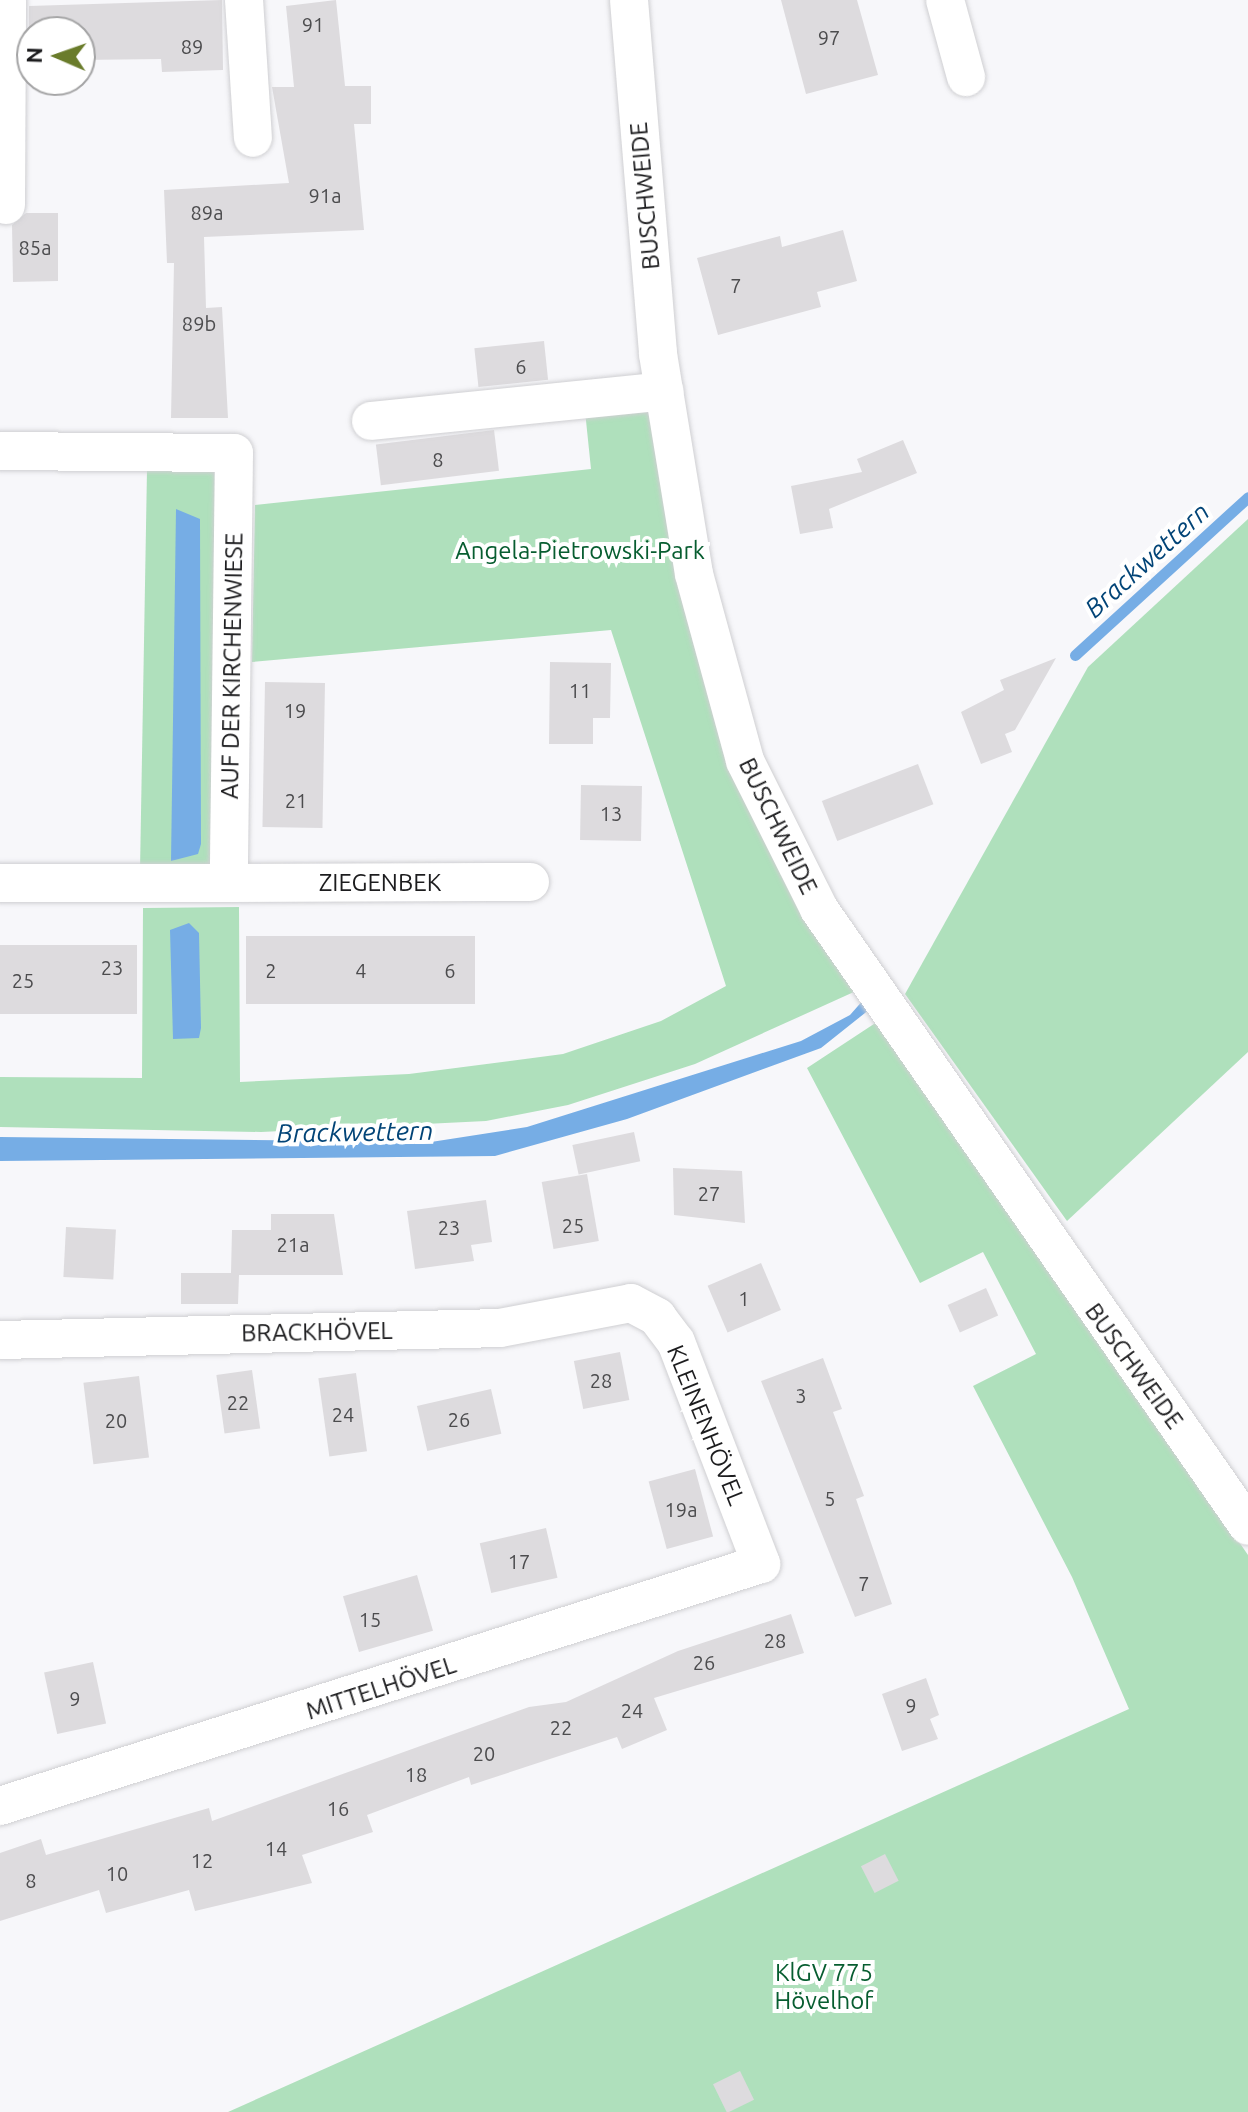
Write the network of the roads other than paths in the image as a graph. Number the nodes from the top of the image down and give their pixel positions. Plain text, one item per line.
1 (7, 0) edge
2 (244, 0) edge
3 (629, 0) edge
4 (945, 0) edge
5 (966, 77) dead end
6 (253, 138) dead end
7 (6, 205) dead end
8 (664, 391) junction
9 (371, 421) dead end
10 (0, 451) edge
11 (530, 882) dead end
12 (0, 883) edge
13 (229, 883) junction
14 (631, 1303) joint
15 (0, 1340) edge
16 (1248, 1526) edge
17 (761, 1564) joint
18 (0, 1806) edge

1 - 7 street
2 - 6 street
3 - 8 street, BUSCHWEIDE
4 - 5 street
8 - 9 street
8 - 16 street, BUSCHWEIDE
10 - 13 street, AUF DER KIRCHENWIESE
11 - 13 street, ZIEGENBEK
12 - 13 street
14 - 15 street, BRACKHÖVEL
14 - 17 street, KLEINENHÖVEL
17 - 18 street, MITTELHÖVEL

